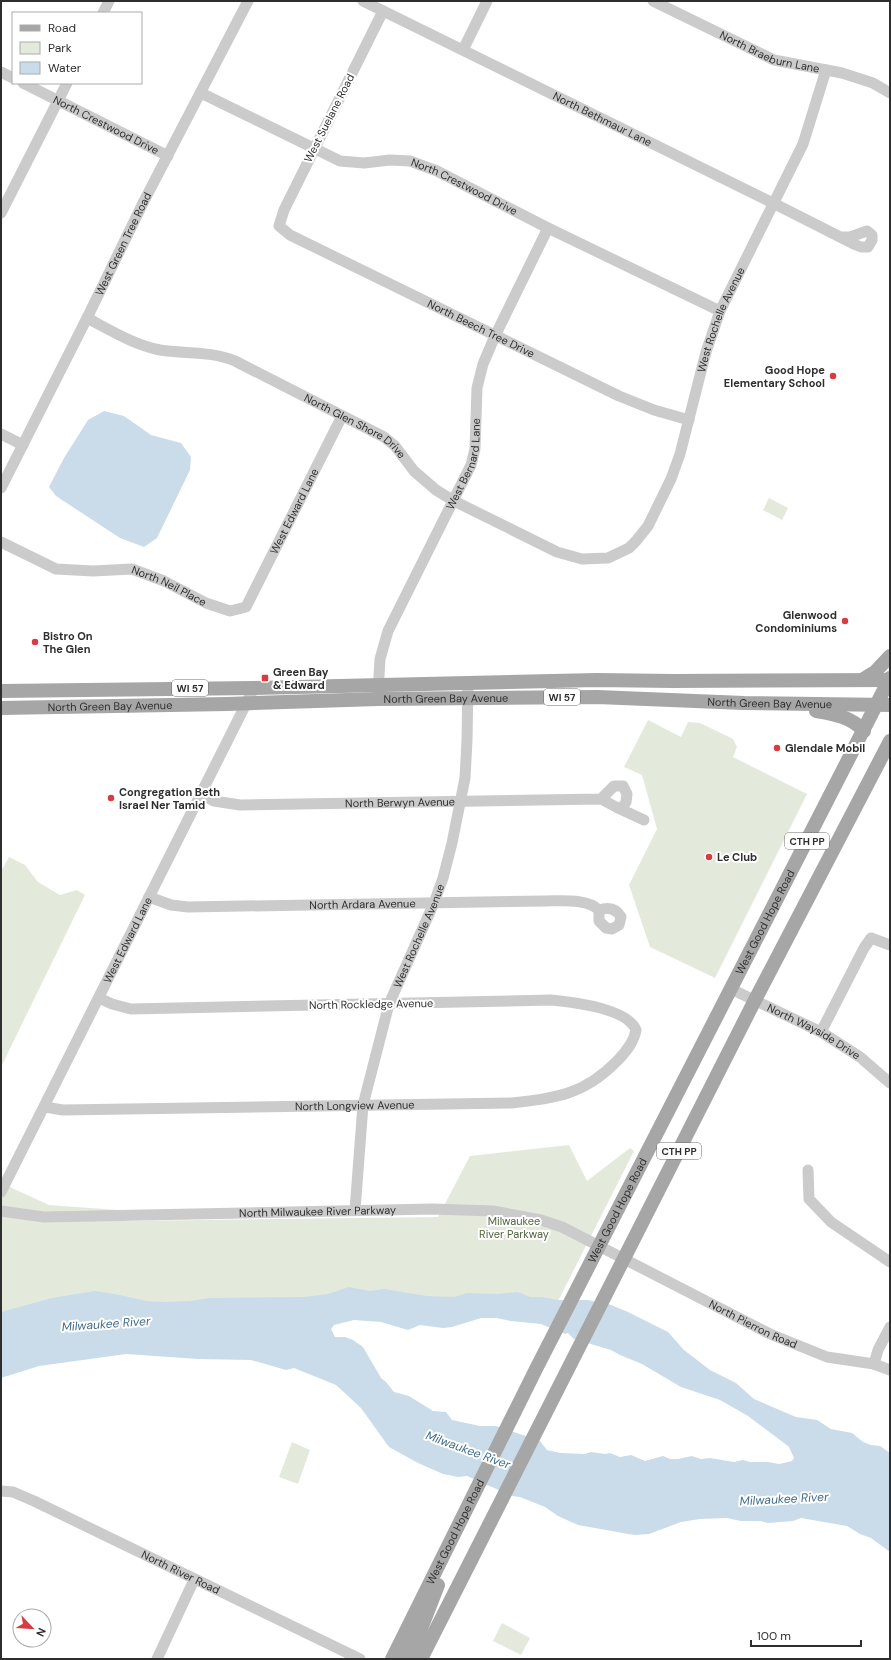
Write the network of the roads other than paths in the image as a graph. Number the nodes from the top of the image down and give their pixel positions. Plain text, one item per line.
1 (109, 1) edge
2 (248, 1) edge
3 (363, 1) edge
4 (487, 1) edge
5 (653, 1) edge
6 (383, 11) junction
7 (104, 12) edge
8 (463, 50) junction
9 (826, 70) junction
10 (1, 72) edge
11 (12, 78) edge
12 (25, 84) edge
13 (66, 84) edge
14 (201, 93) junction
15 (890, 93) edge
16 (58, 101) junction
17 (314, 149) junction
18 (168, 156) junction
19 (773, 203) junction
20 (1, 213) edge
21 (279, 226) joint
22 (548, 228) junction
23 (842, 238) dead end
24 (720, 311) junction
25 (87, 318) junction
26 (495, 336) junction
27 (342, 416) junction
28 (689, 420) junction
29 (1, 434) edge
30 (23, 445) junction
31 (1, 488) edge
32 (454, 501) junction
33 (1, 542) edge
34 (608, 558) joint
35 (246, 607) joint
36 (890, 656) edge
37 (890, 679) edge
38 (862, 680) junction
39 (468, 683) junction
40 (378, 685) junction
41 (254, 688) junction
42 (1, 691) edge
43 (378, 699) junction
44 (468, 699) junction
45 (246, 704) junction
46 (767, 704) junction
47 (883, 705) edge
48 (1, 708) edge
49 (864, 731) junction
50 (890, 741) edge
51 (887, 751) edge
52 (200, 794) junction
53 (601, 799) junction
54 (461, 801) junction
55 (618, 808) junction
56 (644, 820) dead end
57 (149, 897) junction
58 (434, 903) junction
59 (599, 910) dead end
60 (890, 945) edge
61 (731, 989) junction
62 (99, 998) junction
63 (755, 1000) junction
64 (389, 1004) junction
65 (636, 1030) joint
66 (821, 1032) junction
67 (890, 1083) edge
68 (363, 1105) junction
69 (45, 1107) junction
70 (808, 1170) dead end
71 (1, 1192) edge
72 (355, 1210) junction
73 (1, 1211) edge
74 (600, 1246) junction
75 (624, 1260) junction
76 (890, 1262) edge
77 (890, 1327) edge
78 (874, 1364) junction
79 (890, 1370) edge
80 (1, 1491) edge
81 (448, 1546) junction
82 (194, 1580) junction
83 (157, 1659) edge
84 (360, 1659) edge
85 (392, 1659) edge
86 (406, 1659) edge
87 (421, 1659) edge

1 - 7 street
2 - 14 street, West Green Tree Road
3 - 6 street, North Bethmaur Lane
4 - 8 street
5 - 9 street, North Braeburn Lane
6 - 8 street, North Bethmaur Lane
6 - 17 street, West Suelane Road
8 - 19 street, North Bethmaur Lane
9 - 15 street, North Braeburn Lane
9 - 19 street, West Rochelle Avenue
10 - 11 street
12 - 16 street, North Crestwood Drive
13 - 16 street
14 - 17 street, North Crestwood Drive
14 - 18 street, West Green Tree Road
16 - 18 street, North Crestwood Drive
16 - 20 street
17 - 21 street, West Suelane Road
17 - 22 street, North Crestwood Drive
18 - 25 street, West Green Tree Road
19 - 23 street, North Bethmaur Lane
19 - 24 street, West Rochelle Avenue
21 - 26 street, North Beech Tree Drive
22 - 24 street, North Crestwood Drive
22 - 26 street, West Bernard Lane
24 - 28 street, West Rochelle Avenue
25 - 27 street, North Glen Shore Drive
25 - 30 street, West Green Tree Road
26 - 28 street, North Beech Tree Drive
26 - 32 street, West Bernard Lane
27 - 32 street, North Glen Shore Drive
27 - 35 street, West Edward Lane
28 - 34 street, West Rochelle Avenue
29 - 30 street
30 - 31 street, West Green Tree Road
32 - 34 street, North Glen Shore Drive
32 - 40 street, West Bernard Lane
33 - 35 street, North Neil Place
36 - 38 main road
37 - 38 main road, North Green Bay Avenue / WI 57
37 - 47 main road, West Good Hope Road / CTH PP
38 - 39 main road, North Green Bay Avenue / WI 57
39 - 40 main road, North Green Bay Avenue / WI 57
39 - 44 street, West Rochelle Avenue
40 - 41 main road, North Green Bay Avenue / WI 57
40 - 43 street, West Bernard Lane
41 - 42 main road, North Green Bay Avenue / WI 57
41 - 45 street, West Edward Lane
43 - 44 main road, North Green Bay Avenue / WI 57
43 - 45 main road, North Green Bay Avenue / WI 57
44 - 46 main road, North Green Bay Avenue / WI 57
44 - 54 street, West Rochelle Avenue
45 - 48 main road, North Green Bay Avenue / WI 57
45 - 52 street, West Edward Lane
46 - 47 main road, North Green Bay Avenue / WI 57
46 - 49 main road
47 - 49 main road, West Good Hope Road / CTH PP
49 - 61 main road, West Good Hope Road / CTH PP
50 - 51 main road, CTH PP
51 - 63 main road, CTH PP
52 - 54 street, North Berwyn Avenue
52 - 57 street, West Edward Lane
53 - 54 street, North Berwyn Avenue
53 - 55 street, North Berwyn Avenue
53 - 55 street
54 - 58 street, West Rochelle Avenue
55 - 56 street, North Berwyn Avenue
57 - 58 street, North Ardara Avenue
57 - 62 street, West Edward Lane
58 - 59 street, North Ardara Avenue
58 - 64 street, West Rochelle Avenue
60 - 66 street
61 - 63 street, North Wayside Drive
61 - 74 main road, West Good Hope Road / CTH PP
62 - 64 street, North Rockledge Avenue
62 - 69 street, West Edward Lane
63 - 66 street, North Wayside Drive
63 - 75 main road, CTH PP
64 - 65 street, North Rockledge Avenue
64 - 68 street, West Rochelle Avenue
65 - 68 street, North Longview Avenue
66 - 67 street, North Wayside Drive
68 - 69 street, North Longview Avenue
68 - 72 street, West Rochelle Avenue
69 - 71 street, West Edward Lane
70 - 76 street
72 - 73 street, North Milwaukee River Parkway
72 - 74 street, North Milwaukee River Parkway
74 - 75 street, North Milwaukee River Parkway
74 - 81 main road, West Good Hope Road
75 - 78 street, North Pierron Road
75 - 87 main road
77 - 78 street
78 - 79 street, North Pierron Road
80 - 82 street, North River Road
81 - 85 main road, West Good Hope Road
81 - 86 main road
82 - 83 street
82 - 84 street, North River Road

